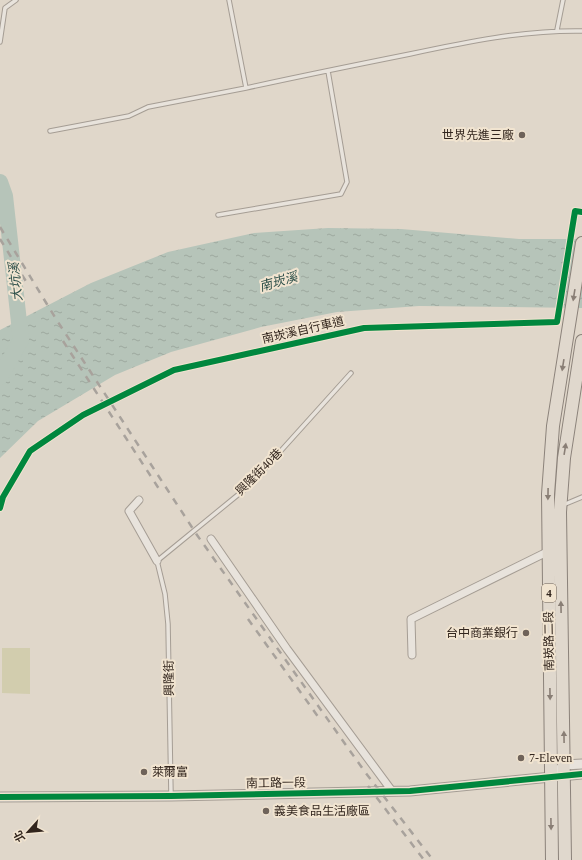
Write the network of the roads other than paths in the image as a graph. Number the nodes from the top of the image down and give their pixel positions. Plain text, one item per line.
1 (16, 0) edge
2 (229, 0) edge
3 (563, 0) edge
4 (557, 30) junction
5 (582, 31) edge
6 (0, 42) edge
7 (328, 71) junction
8 (246, 88) junction
9 (50, 131) dead end
10 (218, 215) dead end
11 (582, 243) edge
12 (582, 341) edge
13 (351, 373) dead end
14 (582, 497) edge
15 (140, 500) dead end
16 (560, 506) junction
17 (211, 539) dead end
18 (549, 551) junction
19 (156, 561) junction
20 (412, 655) dead end
21 (582, 764) edge
22 (564, 770) junction
23 (582, 774) edge
24 (551, 776) junction
25 (392, 791) junction
26 (171, 796) junction
27 (0, 797) edge
28 (552, 860) edge
29 (565, 860) edge

1 - 6 lane
2 - 8 lane
3 - 4 lane
4 - 5 lane
4 - 7 lane
7 - 8 lane
7 - 10 lane
8 - 9 lane
11 -> 18 main road, 南崁路二段 / 4
16 -> 12 main road, 南崁路二段 / 4
13 - 19 lane, 興隆街40巷
14 - 16 lane
15 - 19 street
22 -> 16 main road, 南崁路二段 / 4
17 - 25 street
18 - 20 street
18 -> 24 main road, 南崁路二段 / 4
19 - 26 lane, 興隆街
21 - 22 street
22 - 23 street
22 - 24 street, 南工路一段
22 - 29 main road, 南崁路二段 / 4
24 - 25 street, 南工路一段
24 -> 28 main road, 南崁路二段 / 4
25 - 26 street, 南工路一段
26 - 27 street, 南工路一段

